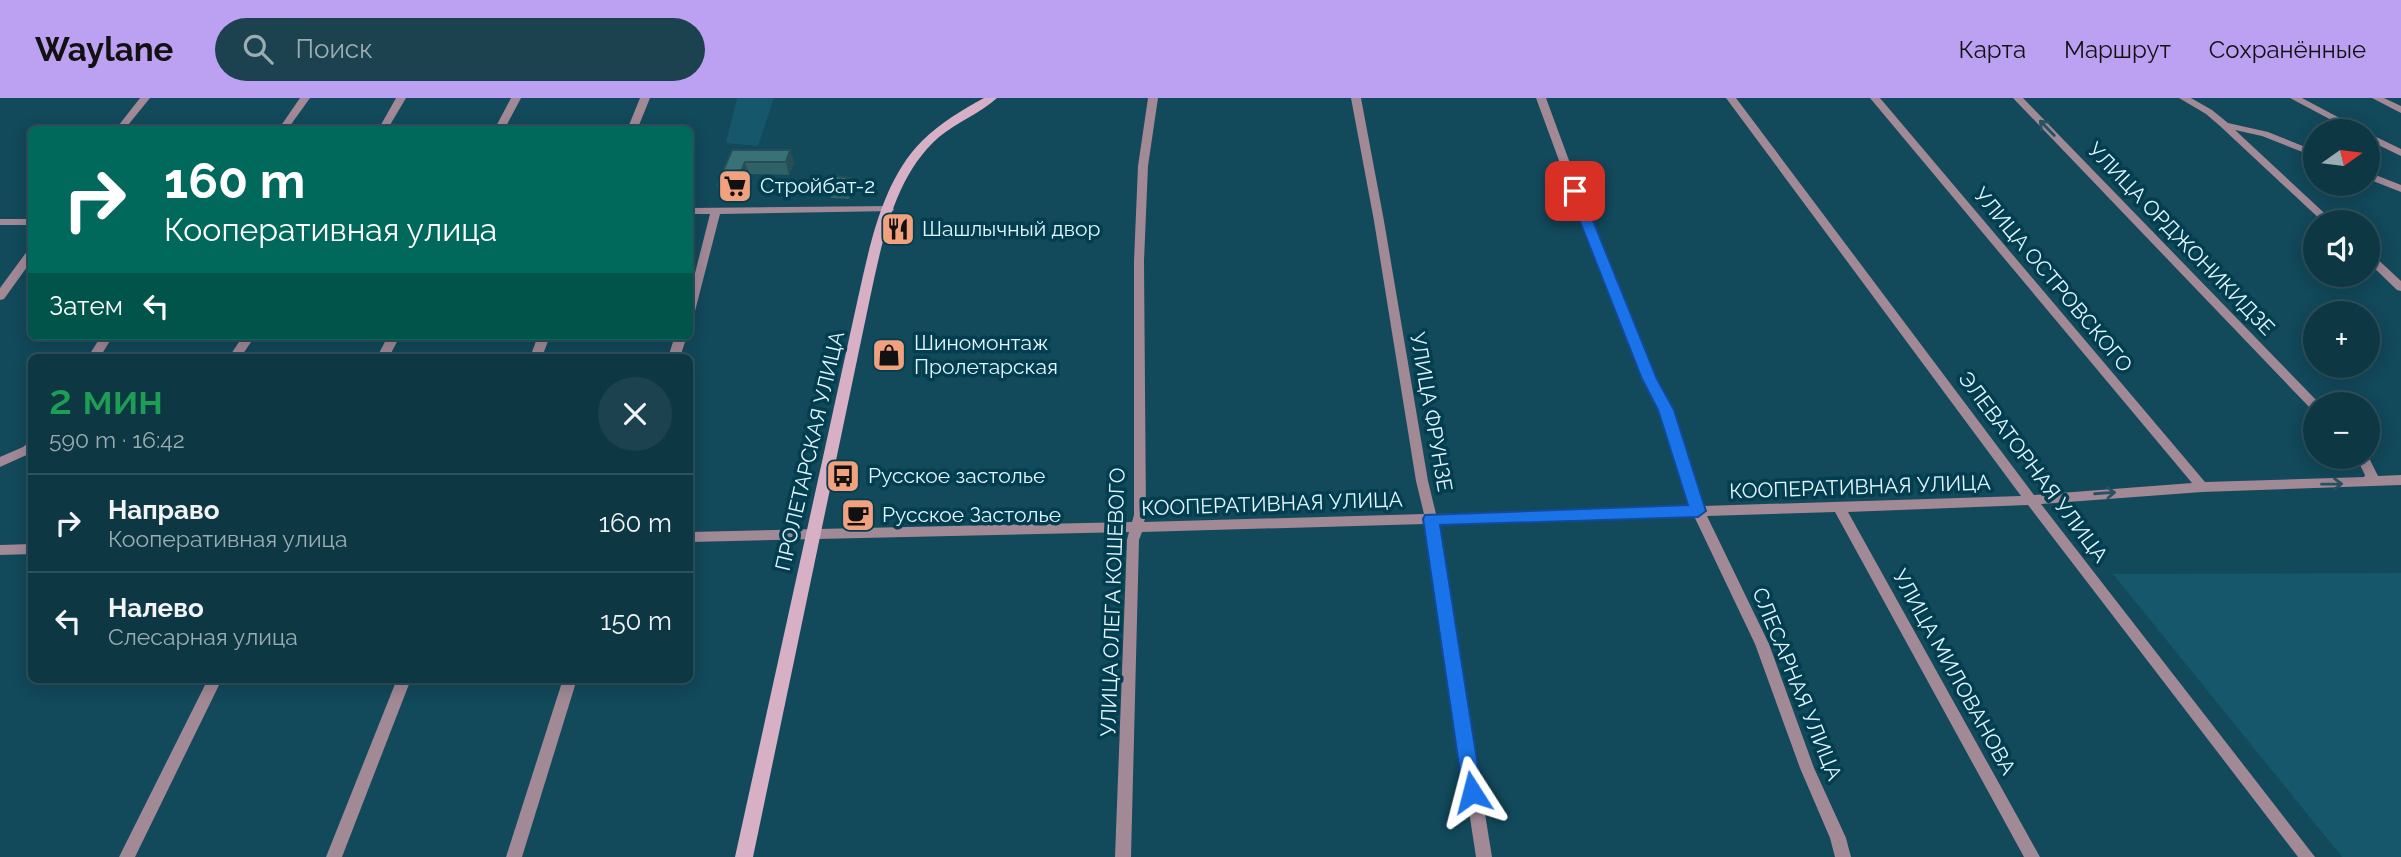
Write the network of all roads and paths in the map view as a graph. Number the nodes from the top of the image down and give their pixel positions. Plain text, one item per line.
1 (145, 98) edge
2 (304, 98) edge
3 (401, 98) edge
4 (516, 98) edge
5 (645, 98) edge
6 (992, 98) edge
7 (1153, 98) edge
8 (1356, 98) edge
9 (1541, 98) edge
10 (1731, 98) edge
11 (1875, 98) edge
12 (2018, 98) edge
13 (2184, 98) edge
14 (2295, 98) edge
15 (2396, 98) edge
16 (2381, 100) edge
17 (2401, 110) edge
18 (2336, 119) edge
19 (2225, 125) junction
20 (122, 126) edge
21 (285, 126) edge
22 (384, 126) edge
23 (501, 126) edge
24 (634, 126) edge
25 (2380, 142) edge
26 (2303, 149) edge
27 (2401, 153) edge
28 (2380, 180) edge
29 (2401, 189) edge
30 (888, 209) junction
31 (2316, 210) edge
32 (693, 211) edge
33 (716, 211) junction
34 (0, 222) edge
35 (28, 222) edge
36 (28, 258) edge
37 (2380, 267) edge
38 (2401, 287) edge
39 (0, 296) edge
40 (693, 300) edge
41 (2303, 394) edge
42 (28, 449) edge
43 (0, 462) edge
44 (2368, 469) edge
45 (2401, 480) edge
46 (2367, 481) junction
47 (2202, 487) junction
48 (2031, 500) junction
49 (1839, 507) junction
50 (1698, 511) junction
51 (1431, 519) junction
52 (1139, 527) junction
53 (813, 534) junction
54 (693, 537) edge
55 (28, 549) edge
56 (0, 550) edge
57 (213, 683) edge
58 (402, 683) edge
59 (569, 683) edge
60 (127, 857) edge
61 (334, 857) edge
62 (514, 857) edge
63 (744, 857) edge
64 (1123, 857) edge
65 (1484, 857) edge
66 (1843, 857) edge
67 (2032, 857) edge
68 (2307, 857) edge

1 - 20 street
2 - 21 street
3 - 22 street
4 - 23 street
5 - 24 street
6 - 30 main road, ПРОЛЕТАРСКАЯ УЛИЦА
7 - 52 street, УЛИЦА ОЛЕГА КОШЕВОГО
8 - 51 street, УЛИЦА ФРУНЗЕ
9 - 50 street, СЛЕСАРНАЯ УЛИЦА
10 - 48 street, ЭЛЕВАТОРНАЯ УЛИЦА
11 - 47 street, УЛИЦА ОСТРОВСКОГО
41 -> 12 street, УЛИЦА ОРДЖОНИКИДЗЕ
13 - 19 street
14 - 18 street
15 - 16 street
16 - 17 street
19 - 26 street
19 - 31 street
25 - 27 street
28 - 29 street
30 - 33 street
30 - 53 main road, ПРОЛЕТАРСКАЯ УЛИЦА
32 - 33 street
33 - 40 street
34 - 35 street
36 - 39 street
37 - 38 street
42 - 43 street
44 - 46 street
45 - 46 street, КООПЕРАТИВНАЯ УЛИЦА
47 -> 46 street, КООПЕРАТИВНАЯ УЛИЦА
48 -> 47 street, КООПЕРАТИВНАЯ УЛИЦА
48 - 49 street, КООПЕРАТИВНАЯ УЛИЦА
48 - 68 street, ЭЛЕВАТОРНАЯ УЛИЦА
49 - 50 street, КООПЕРАТИВНАЯ УЛИЦА
49 - 67 street, УЛИЦА МИЛОВАНОВА
50 - 51 street, КООПЕРАТИВНАЯ УЛИЦА
50 - 66 street, СЛЕСАРНАЯ УЛИЦА
51 - 52 street, КООПЕРАТИВНАЯ УЛИЦА
51 - 65 street, УЛИЦА ФРУНЗЕ
52 - 53 street, КООПЕРАТИВНАЯ УЛИЦА
52 - 64 street, УЛИЦА ОЛЕГА КОШЕВОГО
53 - 54 street, КООПЕРАТИВНАЯ УЛИЦА
53 - 63 main road, ПРОЛЕТАРСКАЯ УЛИЦА
55 - 56 street
57 - 60 street
58 - 61 street
59 - 62 street

